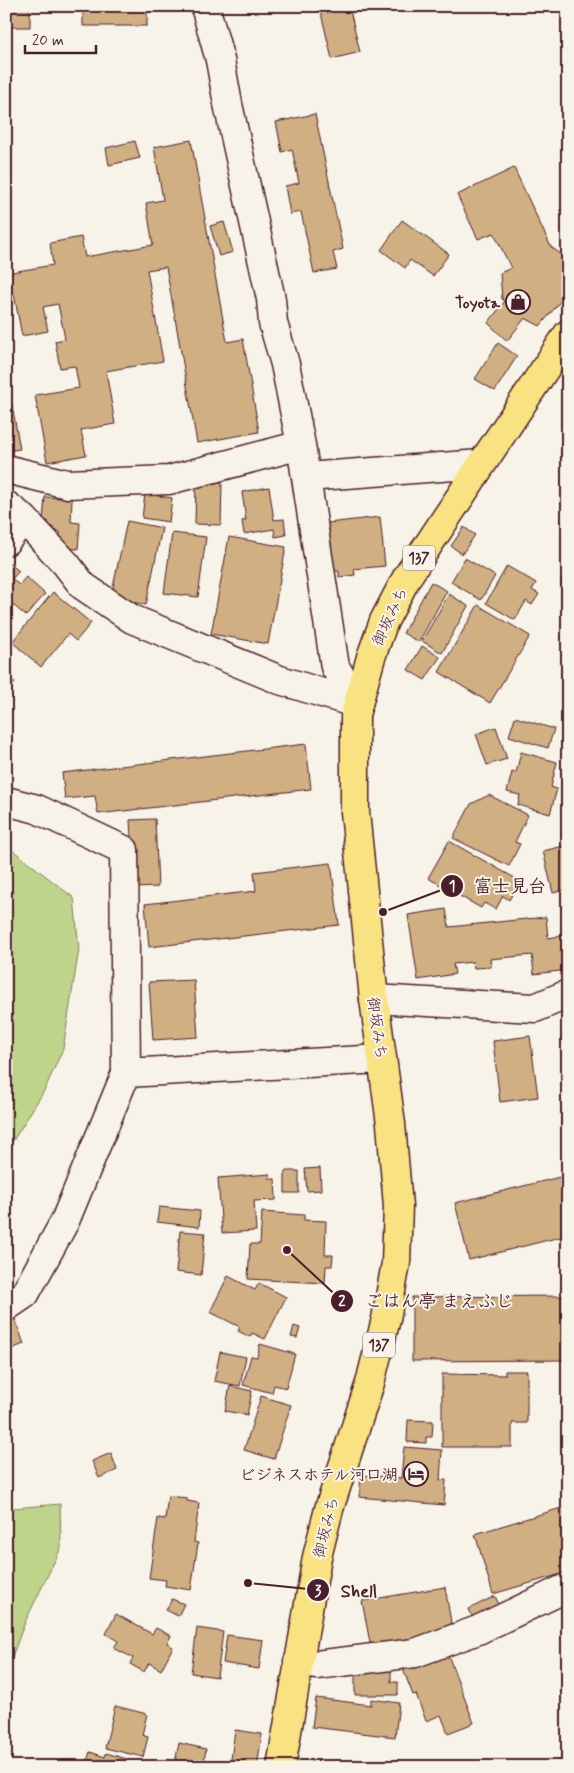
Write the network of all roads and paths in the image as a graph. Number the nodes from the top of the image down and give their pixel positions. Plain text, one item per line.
1 (205, 6) edge
2 (568, 334) edge
3 (301, 445) junction
4 (480, 464) junction
5 (6, 470) edge
6 (306, 478) junction
7 (15, 512) edge
8 (6, 541) edge
9 (358, 704) junction
10 (6, 801) edge
11 (568, 994) edge
12 (374, 999) junction
13 (382, 1059) junction
14 (126, 1073) junction
15 (6, 1307) edge
16 (568, 1587) edge
17 (298, 1662) junction
18 (281, 1767) edge

1 - 3 street
2 - 4 highway, 御坂みち / 137
3 - 5 street
3 - 6 street
4 - 6 street
4 - 9 highway, 御坂みち / 137
6 - 9 street
7 - 8 street
7 - 9 street
9 - 12 highway, 御坂みち / 137
10 - 14 street
11 - 12 street
12 - 13 highway, 御坂みち / 137
13 - 14 street
13 - 17 highway, 御坂みち / 137
14 - 15 street
16 - 17 street
17 - 18 highway, 御坂みち / 137

